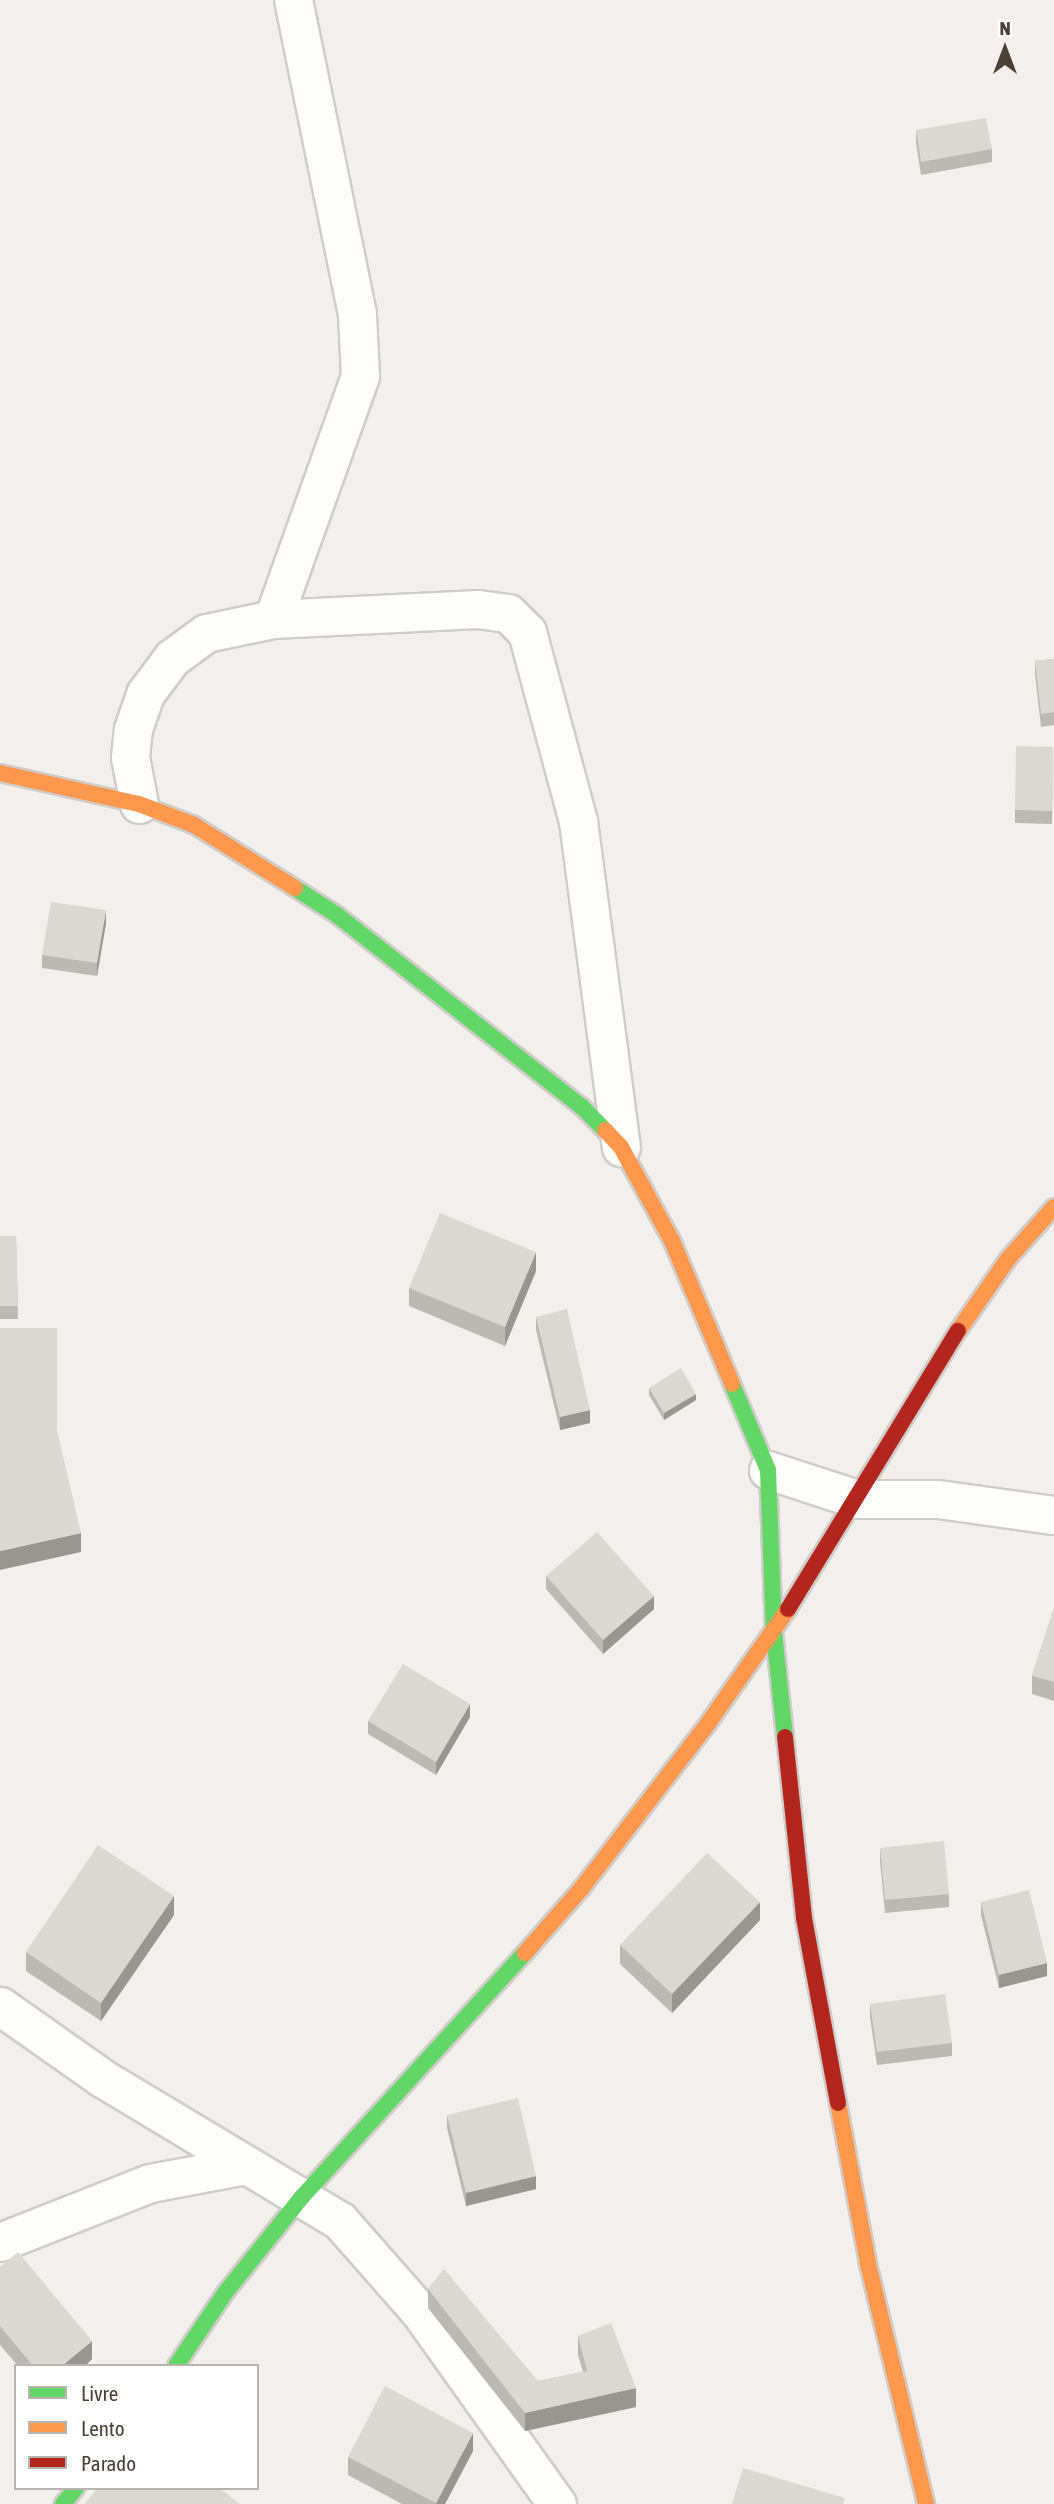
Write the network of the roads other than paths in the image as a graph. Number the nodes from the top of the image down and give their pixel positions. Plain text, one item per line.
1 (293, 0) edge
2 (273, 619) junction
3 (0, 773) edge
4 (139, 804) junction
5 (621, 1147) junction
6 (1054, 1207) edge
7 (768, 1470) junction
8 (857, 1499) junction
9 (1054, 1515) edge
10 (774, 1632) junction
11 (0, 2006) edge
12 (241, 2166) junction
13 (302, 2197) junction
14 (0, 2242) edge
15 (177, 2364) edge
16 (74, 2490) edge
17 (63, 2504) edge
18 (557, 2504) edge
19 (926, 2504) edge

1 - 2 street
2 - 4 street
2 - 5 street
3 - 4 street
4 - 5 street
5 - 7 street
6 - 8 street
7 - 8 street
7 - 10 street
8 - 9 street
8 - 10 street
10 - 13 street
10 - 19 street
11 - 12 street
12 - 13 street
12 - 14 street
13 - 15 street
13 - 18 street
16 - 17 street

